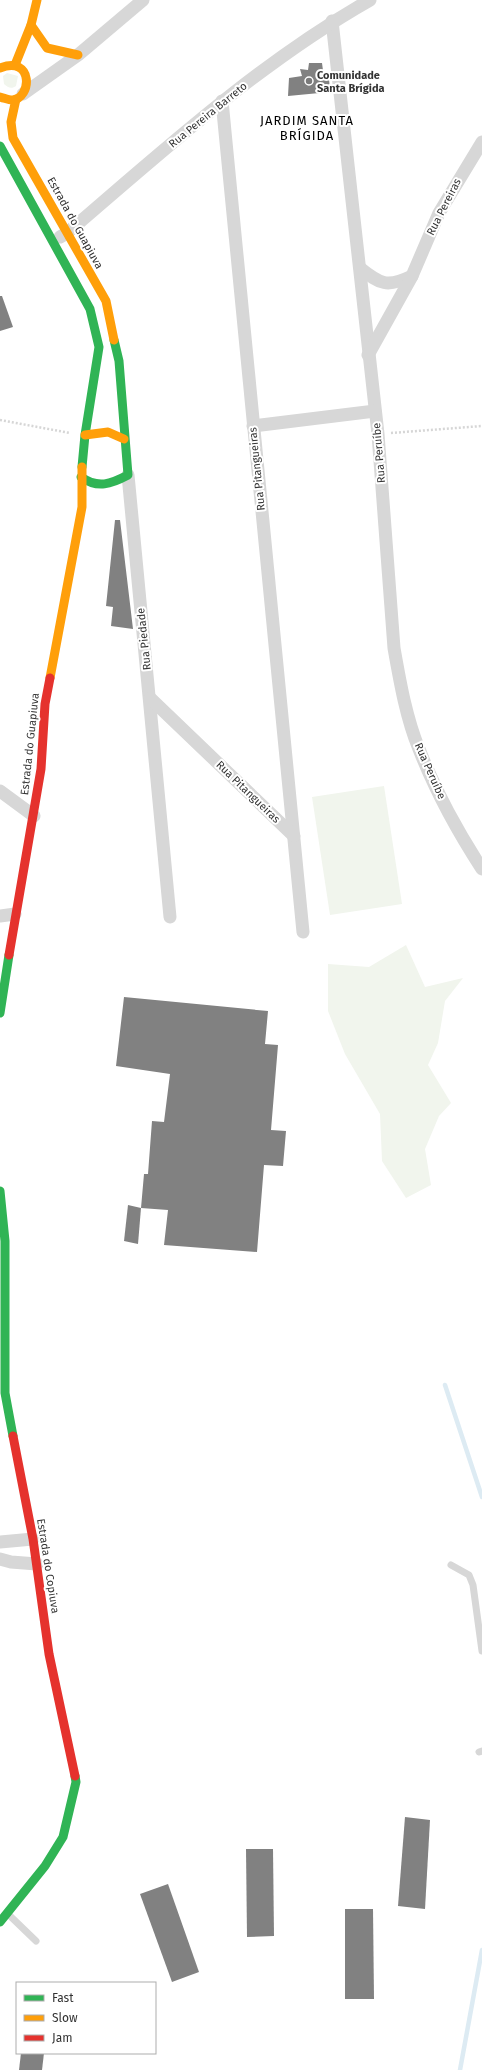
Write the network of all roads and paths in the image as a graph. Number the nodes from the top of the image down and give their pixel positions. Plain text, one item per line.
1 (37, 0) edge
2 (143, 0) edge
3 (370, 0) edge
4 (332, 21) junction
5 (31, 24) junction
6 (78, 55) junction
7 (15, 65) junction
8 (1, 66) edge
9 (0, 97) edge
10 (19, 97) junction
11 (222, 101) junction
12 (482, 142) edge
13 (0, 146) edge
14 (67, 233) junction
15 (53, 240) junction
16 (360, 268) junction
17 (412, 276) junction
18 (368, 355) junction
19 (119, 361) joint
20 (375, 412) junction
21 (0, 420) edge
22 (253, 426) junction
23 (482, 426) edge
24 (378, 434) junction
25 (85, 435) junction
26 (124, 439) junction
27 (128, 475) junction
28 (81, 477) junction
29 (99, 491) junction
30 (82, 507) junction
31 (150, 698) junction
32 (0, 791) edge
33 (34, 816) junction
34 (294, 836) junction
35 (482, 869) edge
36 (15, 914) junction
37 (0, 916) edge
38 (170, 917) dead end
39 (303, 932) dead end
40 (0, 1013) edge
41 (0, 1191) edge
42 (2, 1293) edge
43 (3, 1391) edge
44 (33, 1539) junction
45 (0, 1542) edge
46 (0, 1559) edge
47 (37, 1564) junction
48 (451, 1565) dead end
49 (482, 1651) edge
50 (6, 1912) junction
51 (0, 1922) edge
52 (36, 1941) dead end

1 - 5 street
2 - 6 street
3 - 4 street, Rua Pereira Barreto
4 - 11 street, Rua Pereira Barreto
4 - 16 street, Rua Peruíbe
5 - 6 street
5 - 7 street
6 - 10 street
7 - 8 street
7 - 10 street, Estrada do Guapiuva
9 - 10 street
10 - 14 street, Estrada do Guapiuva
11 - 14 street, Rua Pereira Barreto
11 - 22 street, Rua Pitangueiras
12 - 17 street, Rua Pereiras
13 - 15 street, Estrada do Guapiuva
14 - 15 street, Rua Pereira Barreto
14 - 19 street, Estrada do Guapiuva
15 - 25 street, Estrada do Guapiuva
16 - 17 street
16 - 18 street, Rua Peruíbe
17 - 18 street, Rua Pereiras
18 - 20 street, Rua Peruíbe
19 - 26 street, Rua Piedade
20 - 22 street
20 - 24 street, Rua Peruíbe
21 - 25 path
22 - 34 street, Rua Pitangueiras
23 - 24 path
24 - 35 street, Rua Peruíbe
25 - 26 street
25 - 28 street, Estrada do Guapiuva
26 - 27 street, Rua Piedade
27 - 29 street
27 - 31 street, Rua Piedade
28 - 29 street
28 - 30 street, Estrada do Guapiuva
29 - 30 street
30 - 33 street, Estrada do Guapiuva
31 - 34 street, Rua Pitangueiras
31 - 38 street, Rua Piedade
32 - 33 street
33 - 36 street, Estrada do Guapiuva
34 - 39 street, Rua Pitangueiras
36 - 37 street
36 - 40 street, Estrada do Guapiuva
41 - 42 street, Estrada do Copiuva
42 - 43 street, Estrada do Copiuva
43 - 44 street, Estrada do Copiuva
44 - 45 street
44 - 47 street, Estrada do Copiuva
46 - 47 street
47 - 50 street, Estrada do Copiuva
48 - 49 lane
50 - 51 street, Estrada do Copiuva
50 - 52 lane

